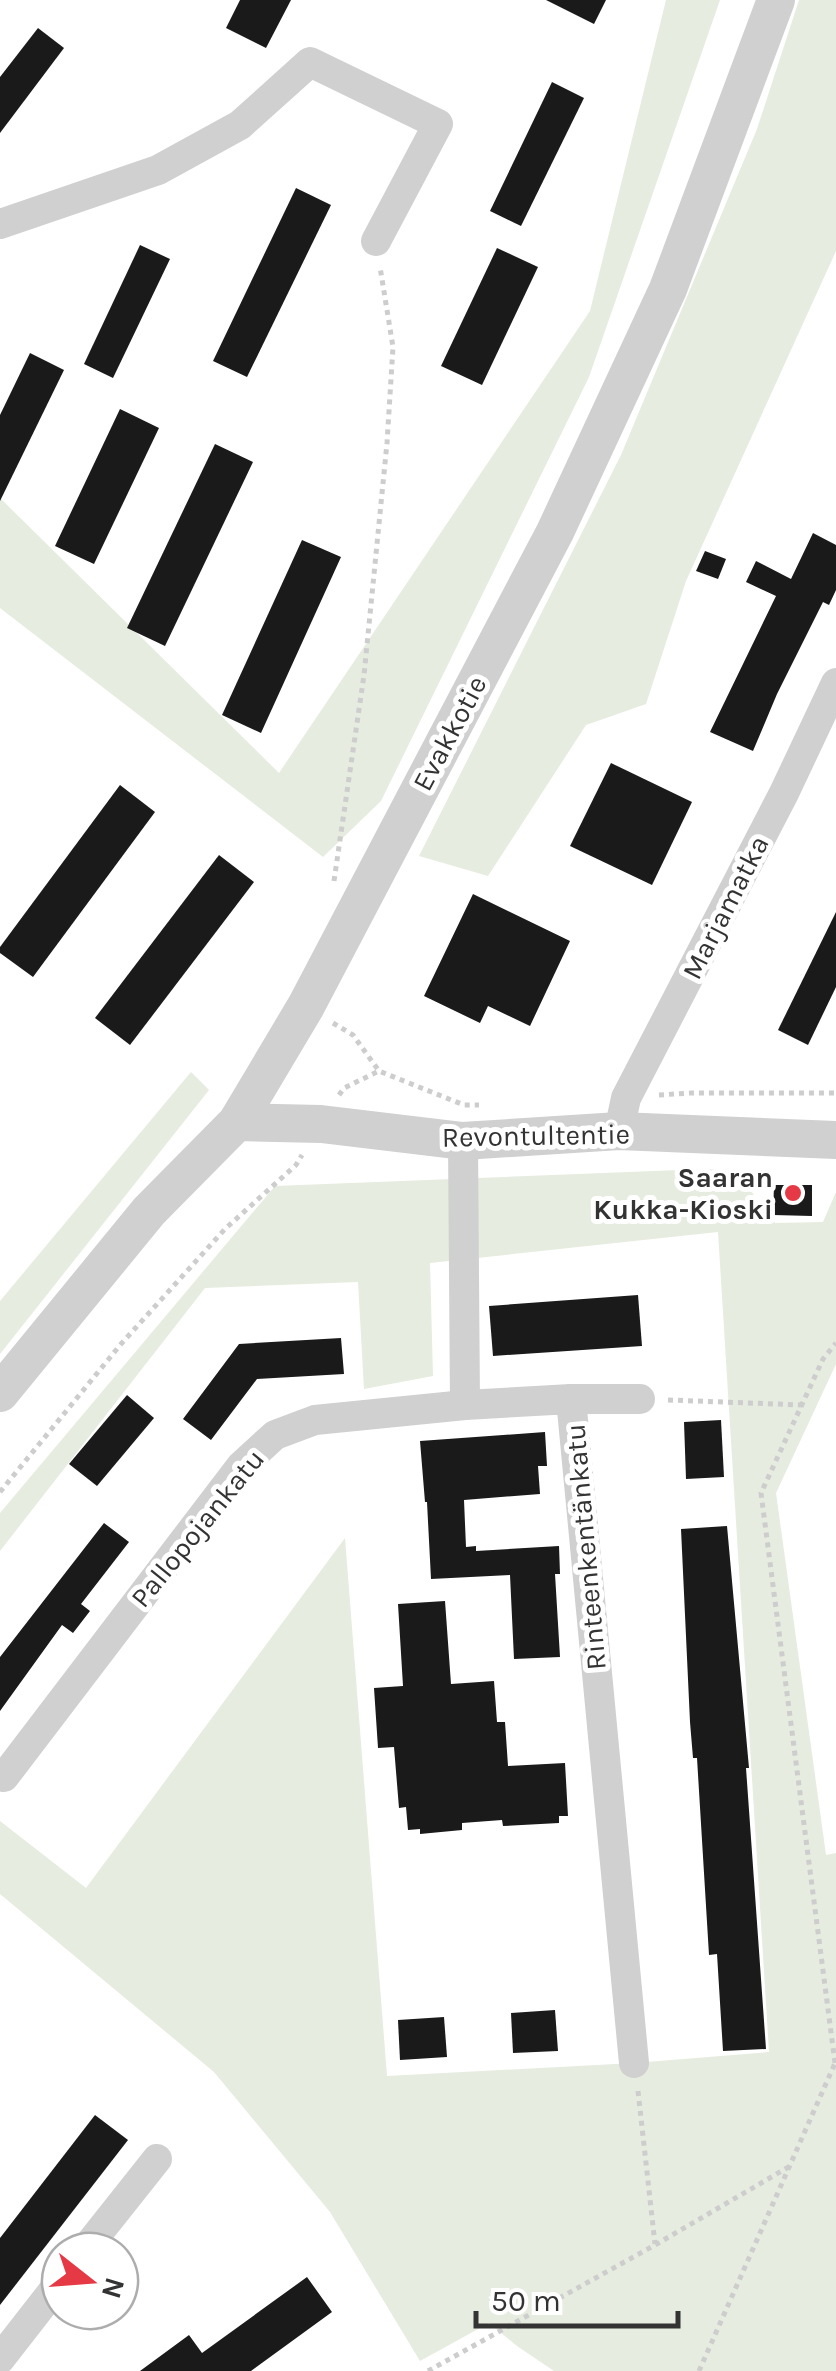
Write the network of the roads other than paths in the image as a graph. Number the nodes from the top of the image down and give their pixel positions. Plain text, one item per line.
1 (776, 0) edge
2 (0, 224) edge
3 (376, 241) road end
4 (836, 683) edge
5 (622, 1114) junction
6 (237, 1122) junction
7 (836, 1140) edge
8 (463, 1141) junction
9 (0, 1393) edge
10 (571, 1398) junction
11 (640, 1399) road end
12 (465, 1405) junction
13 (4, 1777) dead end
14 (634, 2063) road end
15 (156, 2158) dead end
16 (99, 2231) edge
17 (40, 2308) edge
18 (0, 2359) edge

1 - 6 street, Evakkotie
2 - 3 street
4 - 5 street, Marjamatka
5 - 7 street, Revontultentie
5 - 8 street, Revontultentie
6 - 8 street, Revontultentie
6 - 9 street, Evakkotie
8 - 12 street
10 - 11 street
10 - 12 street, Rinteenkentänkatu
10 - 14 street, Rinteenkentänkatu
12 - 13 street, Pallopojankatu
15 - 16 street
17 - 18 street

